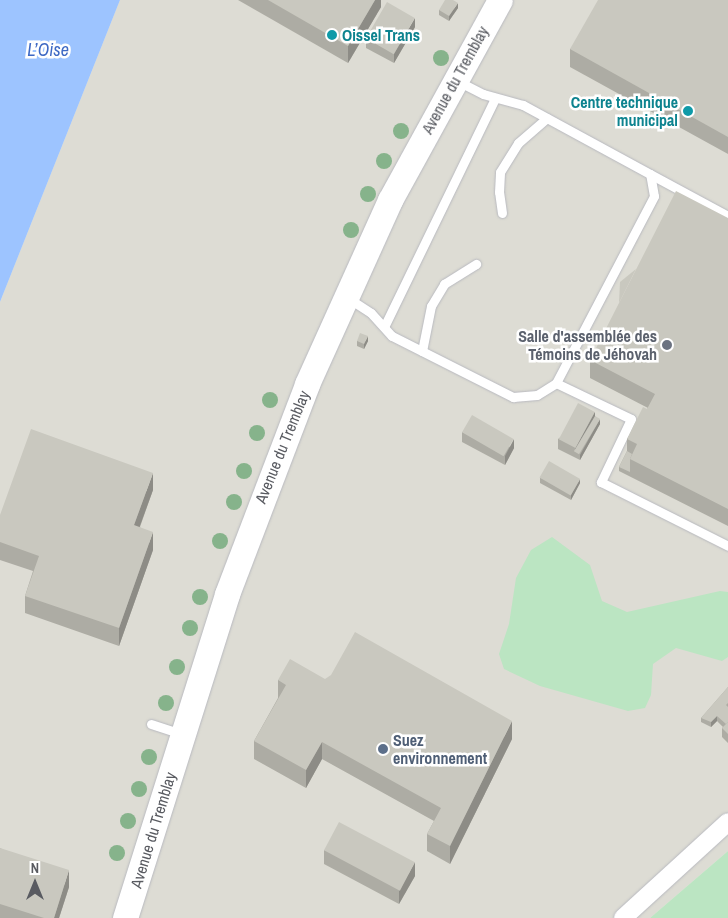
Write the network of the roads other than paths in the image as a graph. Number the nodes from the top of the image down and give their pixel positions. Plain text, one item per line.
1 (500, 0) edge
2 (455, 79) junction
3 (496, 98) junction
4 (547, 118) junction
5 (650, 174) junction
6 (502, 213) dead end
7 (728, 216) edge
8 (476, 264) dead end
9 (346, 296) junction
10 (384, 327) junction
11 (422, 351) junction
12 (556, 383) junction
13 (728, 546) edge
14 (151, 724) dead end
15 (183, 734) junction
16 (728, 822) edge
17 (125, 918) edge
18 (624, 918) edge

1 - 2 main road, Avenue du Tremblay
2 - 3 lane
2 - 9 main road, Avenue du Tremblay
3 - 4 lane
3 - 10 lane
4 - 5 lane
4 - 6 lane
5 - 7 lane
5 - 12 lane
8 - 11 lane
9 - 10 lane
9 - 15 main road, Avenue du Tremblay
10 - 11 lane
11 - 12 lane
12 - 13 lane
14 - 15 lane
15 - 17 main road, Avenue du Tremblay
16 - 18 street

